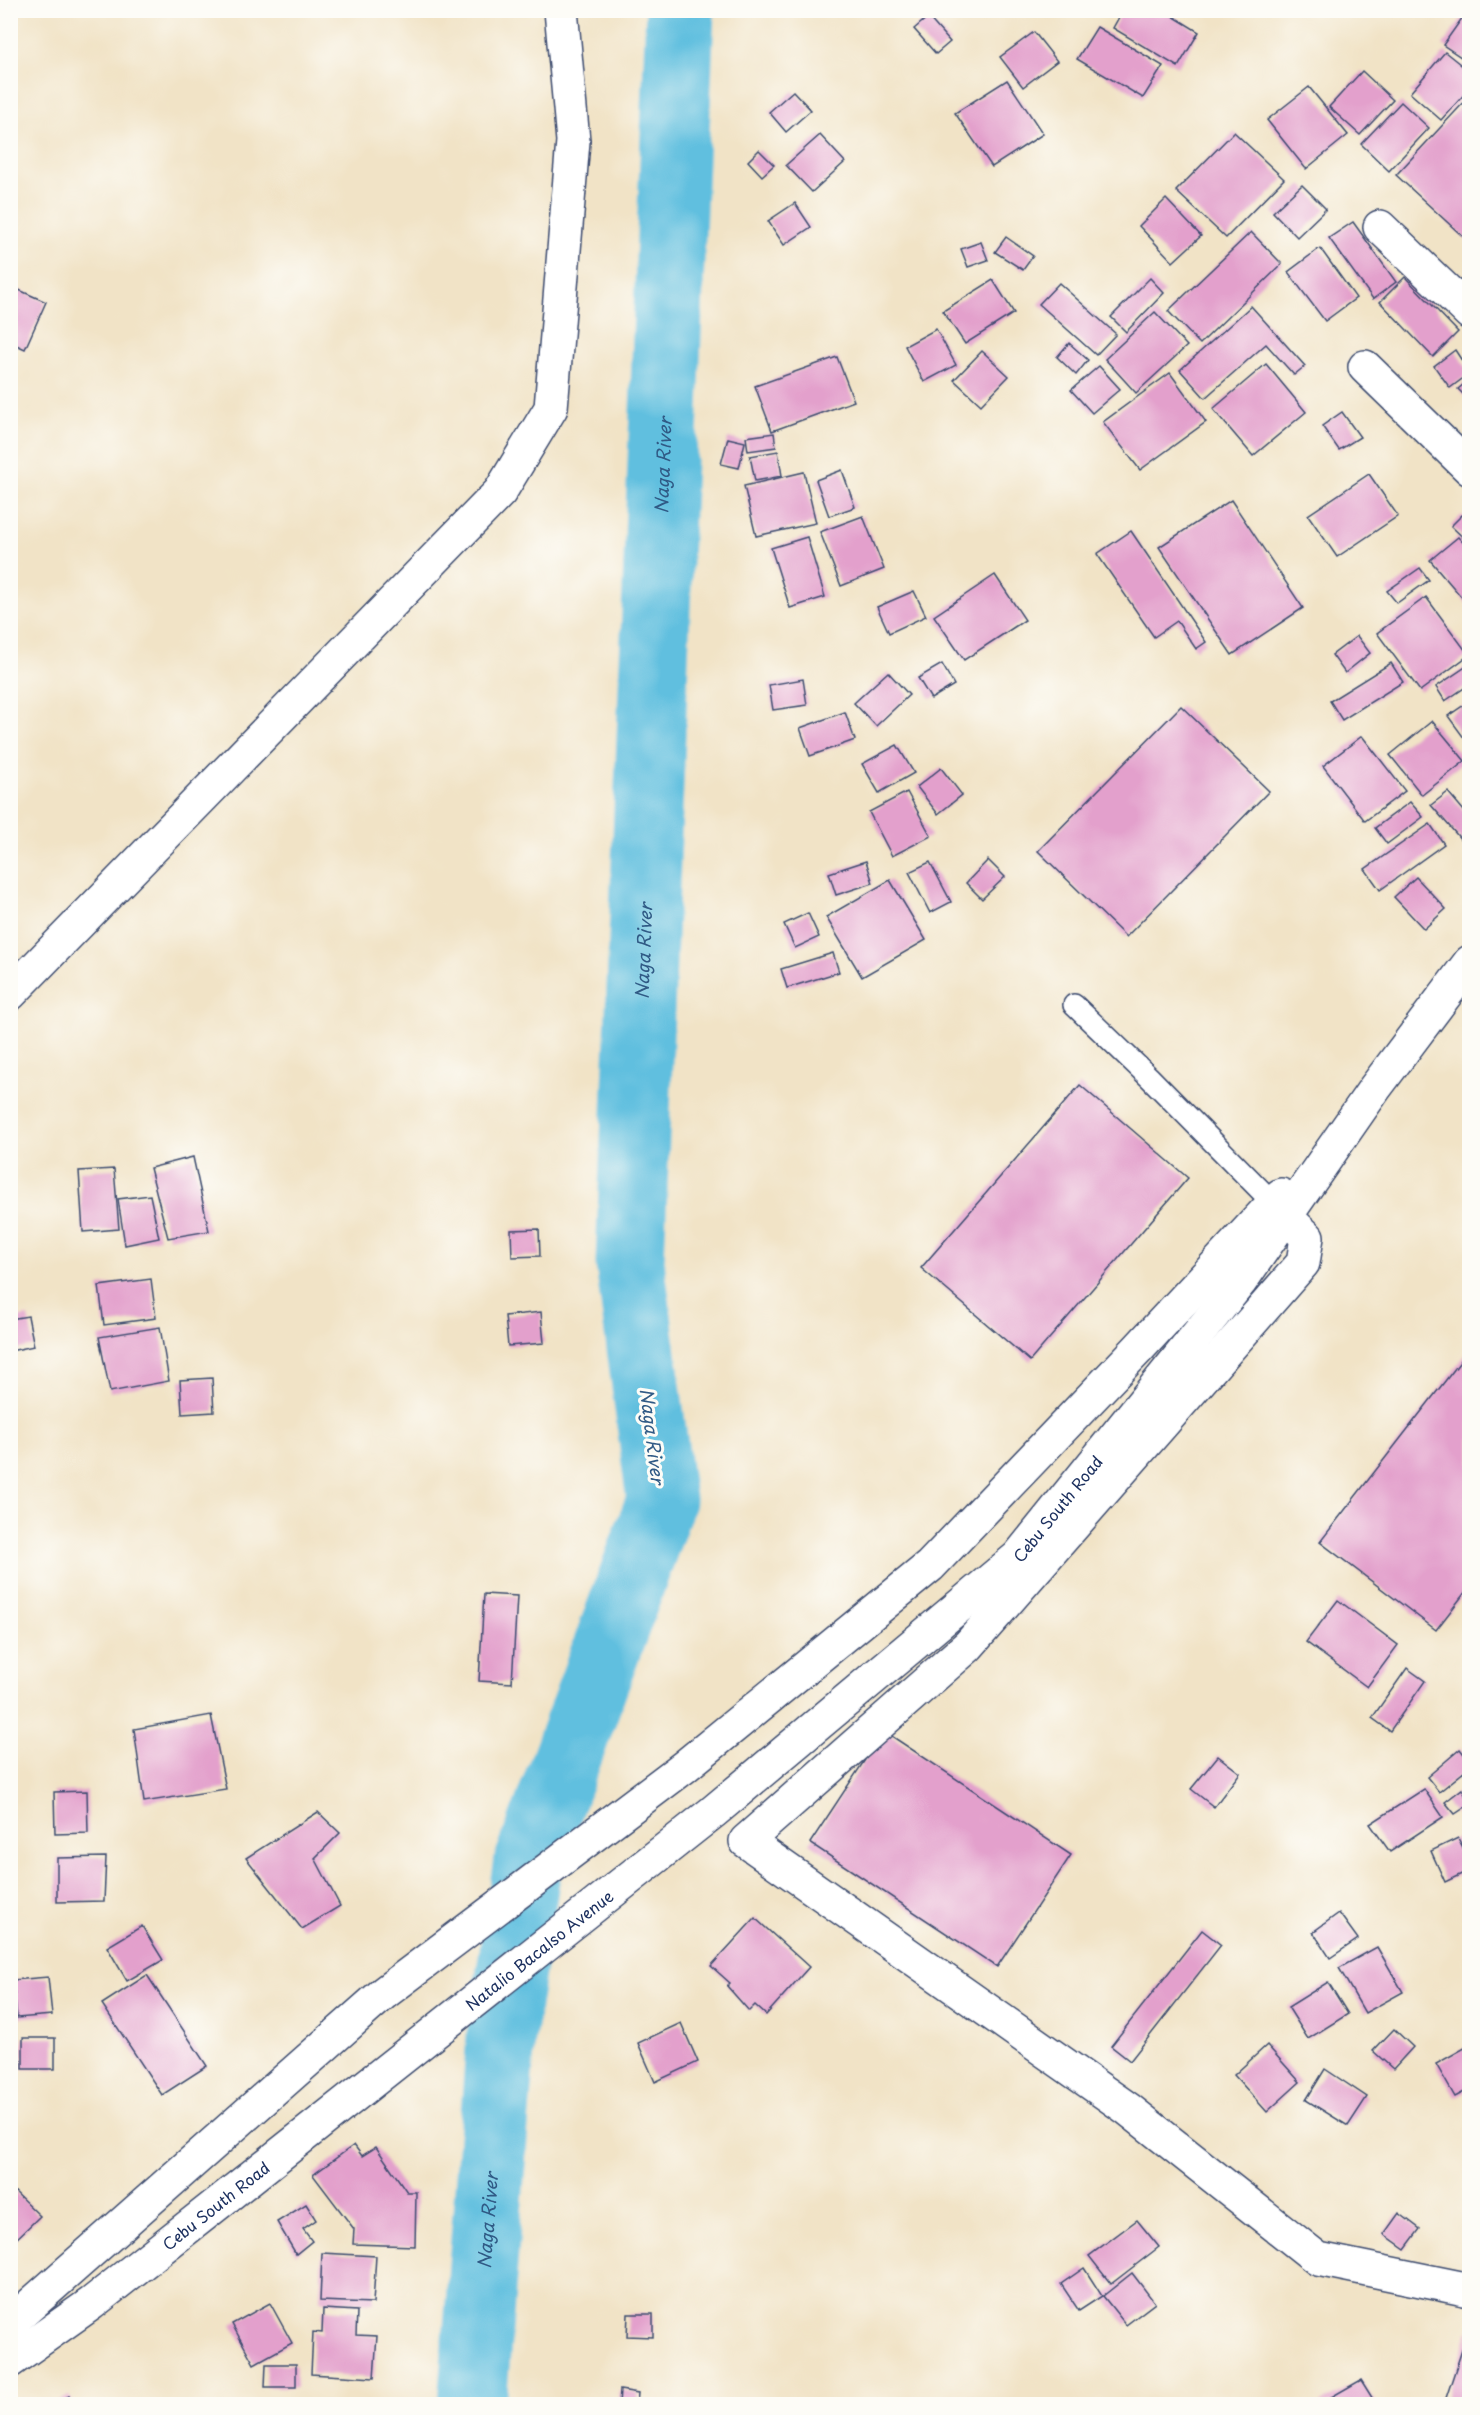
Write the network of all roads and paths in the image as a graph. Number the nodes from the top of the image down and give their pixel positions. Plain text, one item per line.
1 (561, 10) edge
2 (1380, 227) dead end
3 (1470, 313) edge
4 (1365, 367) dead end
5 (1470, 469) edge
6 (1470, 962) edge
7 (10, 994) edge
8 (1074, 1005) dead end
9 (1280, 1211) junction
10 (660, 1854) joint
11 (417, 2046) joint
12 (1470, 2290) edge
13 (10, 2323) edge
14 (10, 2361) edge

1 - 7 main road
2 - 3 main road
4 - 5 main road
6 - 9 main road, Cebu South Road
8 - 9 lane
9 - 10 main road, Cebu South Road
9 - 12 main road
9 - 13 main road, Cebu South Road
10 - 11 main road, Natalio Bacalso Avenue
11 - 14 main road, Cebu South Road

